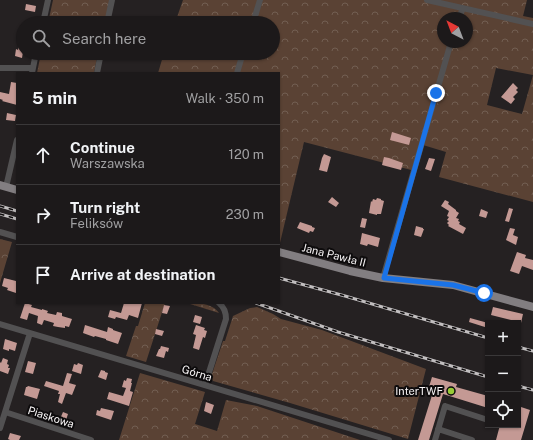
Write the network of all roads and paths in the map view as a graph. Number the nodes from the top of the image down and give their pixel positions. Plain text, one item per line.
1 (48, 0) edge
2 (112, 0) edge
3 (260, 0) edge
4 (427, 0) edge
5 (463, 8) junction
6 (461, 12) edge
7 (45, 16) edge
8 (109, 16) edge
9 (254, 16) edge
10 (533, 24) edge
11 (449, 48) edge
12 (34, 60) edge
13 (100, 60) edge
14 (241, 60) edge
15 (0, 68) edge
16 (32, 71) edge
17 (97, 72) edge
18 (237, 72) edge
19 (16, 143) edge
20 (3, 186) edge
21 (16, 190) edge
22 (0, 232) edge
23 (16, 237) edge
24 (280, 252) edge
25 (384, 278) junction
26 (220, 304) edge
27 (533, 307) edge
28 (0, 324) edge
29 (30, 333) junction
30 (204, 385) junction
31 (5, 412) junction
32 (485, 419) edge
33 (0, 428) edge
34 (438, 429) junction
35 (91, 440) edge
36 (389, 440) edge
37 (435, 440) edge
38 (472, 440) edge

1 - 7 street
2 - 8 street
3 - 9 street
4 - 5 street
5 - 6 street
5 - 10 street
11 - 25 street
12 - 16 street
13 - 17 street
14 - 18 street
15 - 16 street
19 - 20 street
20 - 21 main road
22 - 23 street
24 - 25 main road, Jana Pawła II
25 - 27 main road, Jana Pawła II
26 - 30 street
28 - 29 street, Górna
29 - 30 street, Górna
29 - 31 street
30 - 36 street, Górna
31 - 33 street
31 - 35 street, Piaskowa
32 - 34 street
34 - 37 street
34 - 38 street

